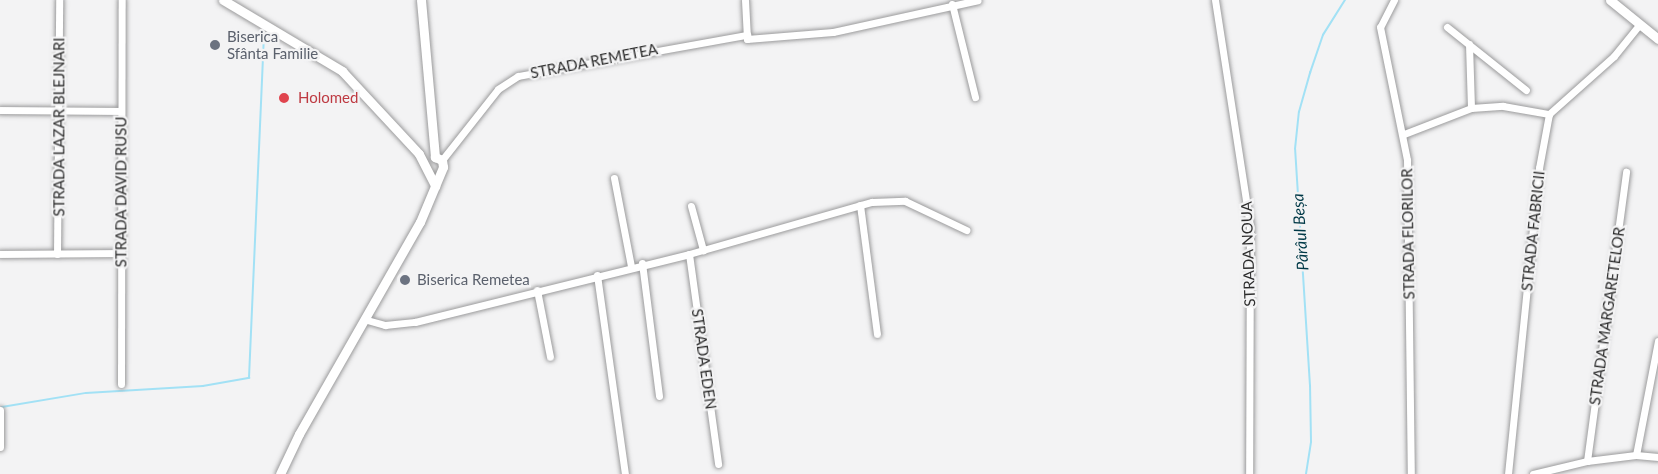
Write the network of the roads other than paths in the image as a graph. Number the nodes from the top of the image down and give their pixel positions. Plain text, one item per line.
1 (59, 0) edge
2 (122, 0) edge
3 (224, 0) edge
4 (421, 0) edge
5 (745, 0) edge
6 (978, 0) edge
7 (1215, 0) edge
8 (1394, 0) edge
9 (1610, 0) edge
10 (948, 3) edge
11 (1638, 25) junction
12 (1447, 27) dead end
13 (747, 35) junction
14 (1658, 39) edge
15 (1469, 45) junction
16 (1526, 90) dead end
17 (975, 97) dead end
18 (1471, 108) junction
19 (0, 110) edge
20 (59, 110) junction
21 (121, 111) junction
22 (1549, 114) junction
23 (1404, 134) junction
24 (434, 163) junction
25 (1626, 172) dead end
26 (614, 178) dead end
27 (860, 205) junction
28 (691, 206) dead end
29 (966, 230) dead end
30 (703, 250) junction
31 (120, 253) junction
32 (0, 254) edge
33 (57, 254) junction
34 (689, 254) junction
35 (642, 263) junction
36 (631, 266) junction
37 (597, 275) junction
38 (537, 290) junction
39 (367, 320) junction
40 (877, 334) dead end
41 (1658, 341) edge
42 (550, 357) dead end
43 (121, 384) dead end
44 (659, 396) dead end
45 (0, 410) edge
46 (0, 447) edge
47 (1636, 455) junction
48 (1658, 457) edge
49 (1587, 461) junction
50 (718, 464) dead end
51 (280, 474) edge
52 (625, 474) edge
53 (1249, 474) edge
54 (1411, 474) edge
55 (1508, 474) edge
56 (1533, 474) edge

1 - 20 street, STRADA LAZAR BLEJNARI
2 - 21 street, STRADA DAVID RUSU
3 - 24 street
4 - 24 street
5 - 13 street
6 - 10 street, STRADA REMETEA
7 - 53 street, STRADA NOUA
8 - 23 street, STRADA FLORILOR
9 - 11 street
10 - 13 street, STRADA REMETEA
10 - 17 street
11 - 14 street
11 - 22 street
12 - 15 street
13 - 24 street, STRADA REMETEA
15 - 16 street
15 - 18 street
18 - 22 street
18 - 23 street
19 - 20 street
20 - 21 street
20 - 33 street, STRADA LAZAR BLEJNARI
21 - 31 street, STRADA DAVID RUSU
22 - 55 street, STRADA FABRICII
23 - 54 street, STRADA FLORILOR
24 - 39 street, STRADA REMETEA
25 - 49 street, STRADA MARGARETELOR
26 - 36 street
27 - 29 street
27 - 30 street
27 - 40 street
28 - 30 street
30 - 34 street
31 - 33 street
31 - 43 street, STRADA DAVID RUSU
32 - 33 street
34 - 35 street
34 - 50 street, STRADA EDEN
35 - 36 street
35 - 44 street
36 - 37 street
37 - 38 street
37 - 52 street
38 - 39 street
38 - 42 street
39 - 51 street, STRADA REMETEA
41 - 47 street
45 - 46 street
47 - 48 street
47 - 49 street
49 - 56 street

